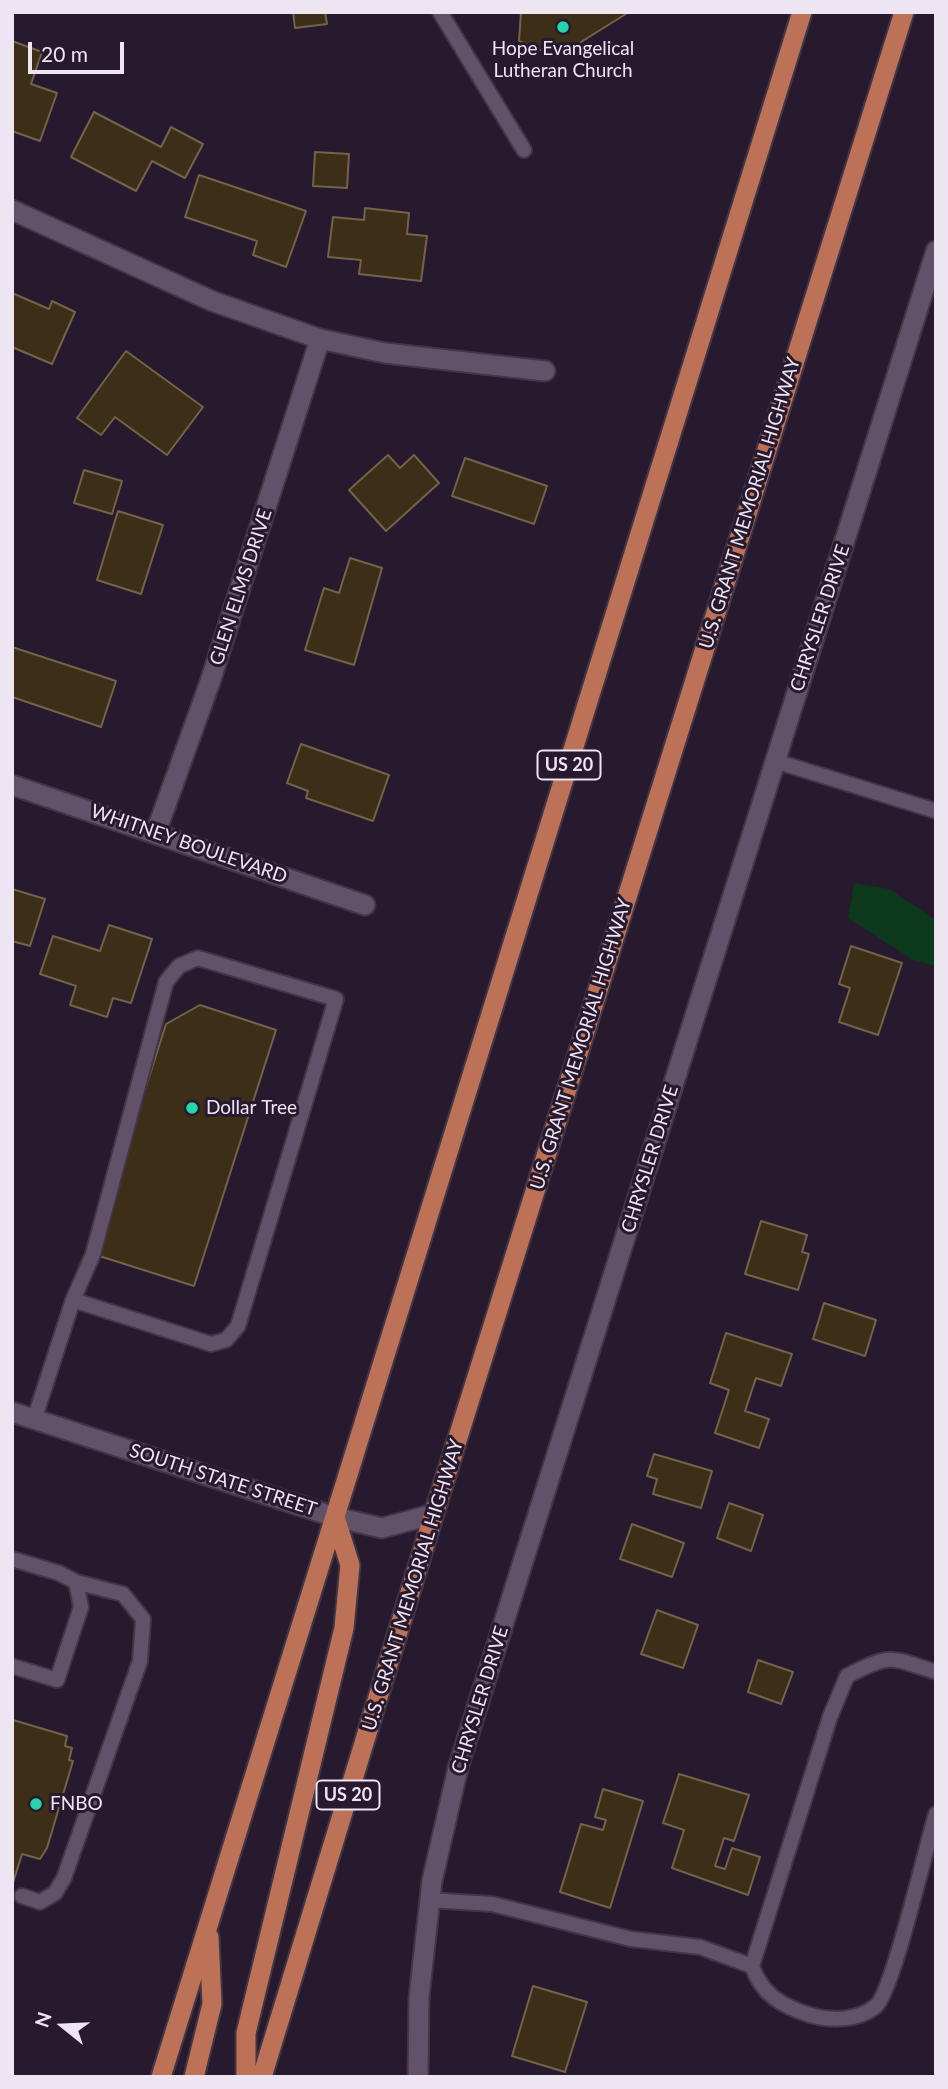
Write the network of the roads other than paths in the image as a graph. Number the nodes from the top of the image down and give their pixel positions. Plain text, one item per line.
1 (440, 12) edge
2 (802, 12) edge
3 (904, 12) edge
4 (524, 150) dead end
5 (12, 210) edge
6 (936, 251) edge
7 (320, 339) junction
8 (544, 371) dead end
9 (775, 761) junction
10 (12, 785) edge
11 (936, 811) edge
12 (156, 832) junction
13 (365, 905) dead end
14 (73, 1300) junction
15 (12, 1412) edge
16 (34, 1419) junction
17 (434, 1514) junction
18 (335, 1517) junction
19 (12, 1559) edge
20 (76, 1582) junction
21 (12, 1666) edge
22 (936, 1672) edge
23 (936, 1814) edge
24 (22, 1896) dead end
25 (429, 1900) junction
26 (209, 1922) junction
27 (752, 1966) junction
28 (161, 2077) edge
29 (194, 2077) edge
30 (246, 2077) edge
31 (262, 2077) edge
32 (418, 2077) edge

1 - 4 lane
2 - 18 main road, US 20
3 - 17 main road, U.S. GRANT MEMORIAL HIGHWAY / US 20
5 - 7 street
6 - 9 street, CHRYSLER DRIVE
7 - 8 street
7 - 12 street, GLEN ELMS DRIVE
9 - 11 lane
9 - 25 street, CHRYSLER DRIVE
10 - 12 street, WHITNEY BOULEVARD
12 - 13 street, WHITNEY BOULEVARD
14 - 14 lane
14 - 16 lane
15 - 16 street, SOUTH STATE STREET
16 - 18 street, SOUTH STATE STREET
17 - 18 street, SOUTH STATE STREET
17 - 31 main road, U.S. GRANT MEMORIAL HIGHWAY / US 20
18 - 26 main road, US 20
18 - 30 main road
19 - 20 lane
20 - 21 lane
20 - 24 lane
22 - 27 lane
23 - 27 lane
25 - 27 lane
25 - 32 street, CHRYSLER DRIVE
26 - 28 main road, US 20
26 - 29 main road

